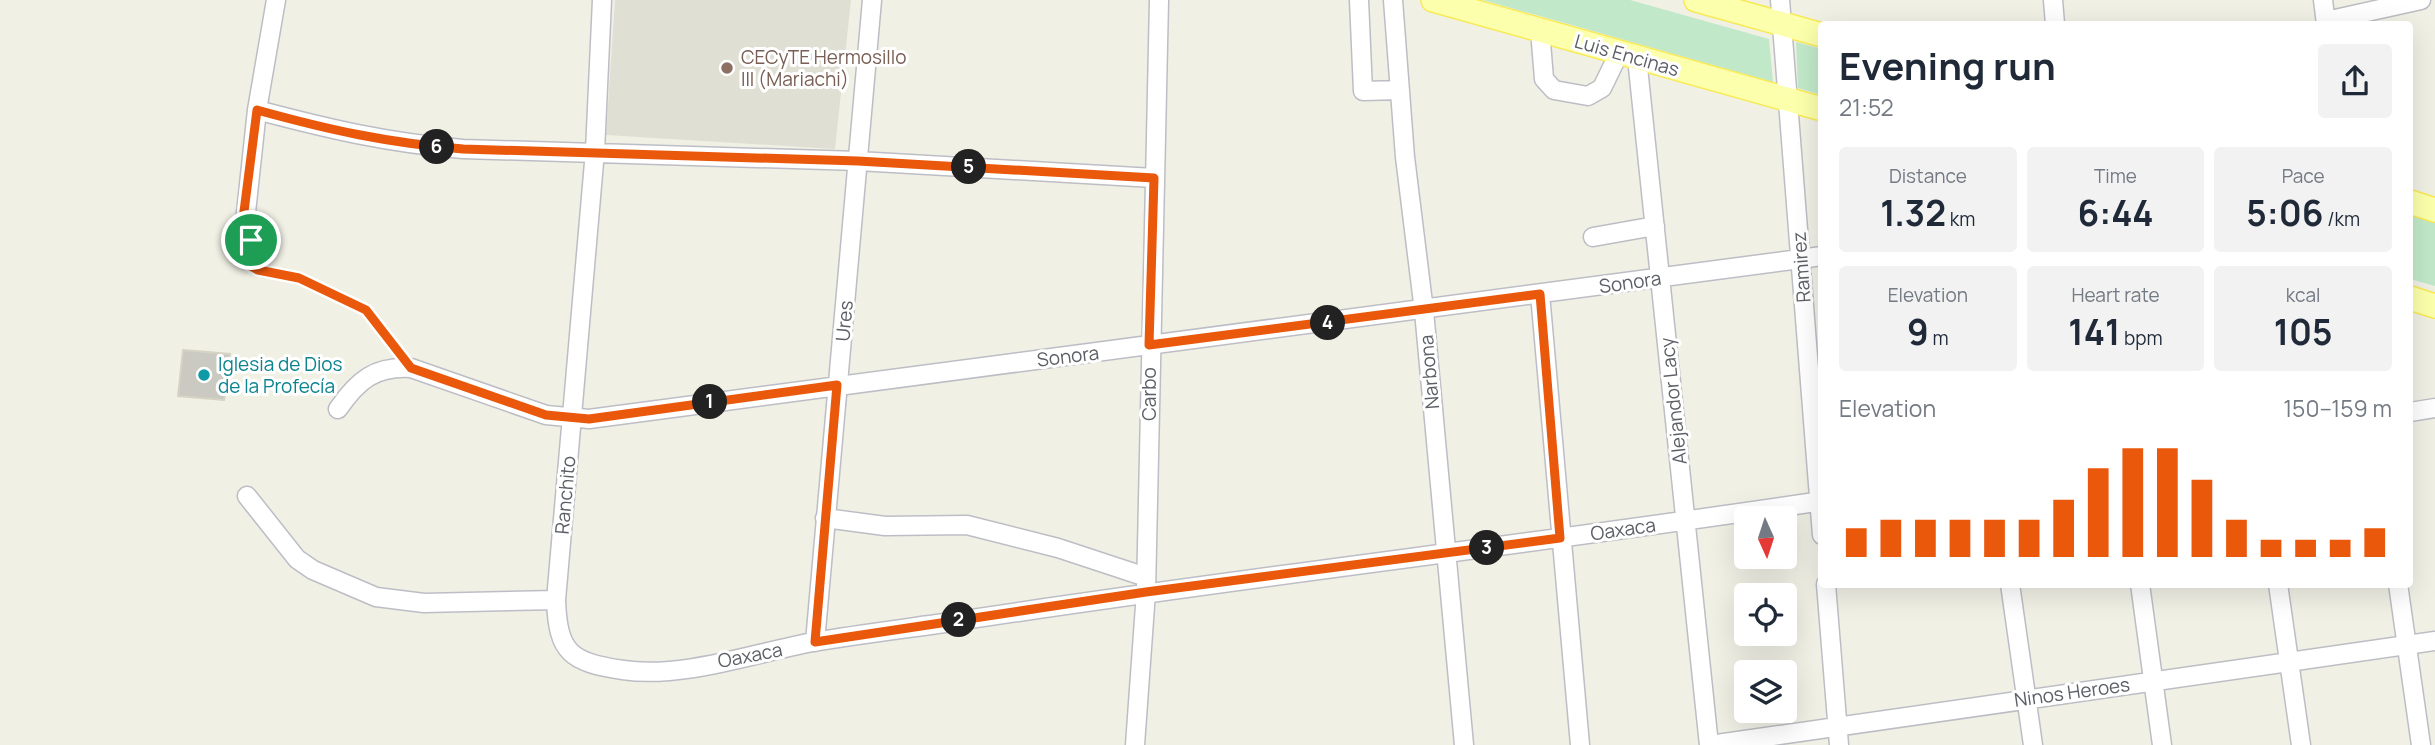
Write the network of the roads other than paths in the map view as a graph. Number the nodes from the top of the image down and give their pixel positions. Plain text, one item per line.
1 (276, 0) edge
2 (602, 0) edge
3 (872, 0) edge
4 (1159, 0) edge
5 (1359, 0) edge
6 (1393, 0) edge
7 (1433, 0) edge
8 (1696, 0) edge
9 (1780, 0) edge
10 (2053, 0) edge
11 (2323, 0) edge
12 (2421, 0) edge
13 (2055, 21) edge
14 (2326, 21) edge
15 (2334, 21) edge
16 (1782, 24) junction
17 (1540, 30) junction
18 (1818, 34) edge
19 (1628, 55) junction
20 (1400, 90) junction
21 (1788, 99) junction
22 (1818, 108) edge
23 (257, 110) junction
24 (595, 151) junction
25 (858, 161) junction
26 (1154, 178) junction
27 (2413, 203) edge
28 (2435, 210) edge
29 (1655, 226) junction
30 (244, 231) road end
31 (1594, 237) dead end
32 (1818, 257) edge
33 (1800, 259) junction
34 (1661, 278) junction
35 (1540, 294) junction
36 (2413, 300) edge
37 (2435, 306) edge
38 (1424, 311) junction
39 (1149, 345) junction
40 (837, 385) junction
41 (2435, 408) edge
42 (338, 409) dead end
43 (2413, 412) edge
44 (571, 419) junction
45 (1818, 477) edge
46 (247, 496) dead end
47 (1818, 501) edge
48 (825, 518) junction
49 (1684, 520) junction
50 (1560, 538) junction
51 (1446, 553) junction
52 (1146, 584) junction
53 (1826, 588) edge
54 (2011, 588) edge
55 (2141, 588) edge
56 (2279, 588) edge
57 (2400, 588) edge
58 (556, 600) junction
59 (2435, 641) edge
60 (815, 642) junction
61 (2407, 645) junction
62 (2290, 661) junction
63 (2153, 680) junction
64 (2026, 699) junction
65 (1837, 726) junction
66 (1135, 745) edge
67 (1464, 745) edge
68 (1580, 745) edge
69 (1710, 745) edge
70 (1839, 745) edge
71 (2033, 745) edge
72 (2162, 745) edge
73 (2301, 745) edge
74 (2421, 745) edge

1 - 23 street
2 - 24 street, Ranchito
3 - 25 street, Ures
4 - 26 street, Carbo
5 - 20 street
6 - 20 street, Narbona
7 - 17 main road, Luis Encinas
8 - 16 main road
9 - 16 street, Ramirez
10 - 13 street
11 - 14 street
12 - 15 street
16 - 18 main road
16 - 21 street, Ramirez
17 - 19 main road, Luis Encinas
17 - 19 street
19 - 21 main road, Luis Encinas
19 - 29 street, Alejandor Lacy
20 - 38 street, Narbona
21 - 22 main road, Luis Encinas
21 - 33 street, Ramirez
23 - 24 street
23 - 30 street
24 - 25 street
24 - 44 street, Ranchito
25 - 26 street
25 - 40 street, Ures
26 - 39 street, Carbo
27 - 28 main road
29 - 31 street
29 - 34 street, Alejandor Lacy
32 - 33 street, Sonora
33 - 34 street, Sonora
33 - 45 street, Ramirez
34 - 35 street, Sonora
34 - 49 street, Alejandor Lacy
35 - 38 street, Sonora
35 - 50 street
36 - 37 main road
38 - 39 street, Sonora
38 - 51 street, Narbona
39 - 40 street, Sonora
39 - 52 street, Carbo
40 - 44 street, Sonora
40 - 48 street, Ures
41 - 43 street
42 - 44 street, Sonora
44 - 58 street, Ranchito
46 - 58 street
47 - 49 street, Oaxaca
48 - 52 street
48 - 60 street, Ures
49 - 50 street, Oaxaca
49 - 69 street, Alejandor Lacy
50 - 51 street, Oaxaca
50 - 68 street
51 - 52 street, Oaxaca
51 - 67 street, Narbona
52 - 60 street, Oaxaca
52 - 66 street, Carbo
53 - 65 street
54 - 64 street
55 - 63 street
56 - 62 street
57 - 61 street
58 - 60 street, Oaxaca
59 - 61 street, Ninos Heroes
61 - 62 street, Ninos Heroes
61 - 74 street
62 - 63 street, Ninos Heroes
62 - 73 street
63 - 64 street, Ninos Heroes
63 - 72 street
64 - 65 street, Ninos Heroes
64 - 71 street
65 - 69 street, Ninos Heroes
65 - 70 street

